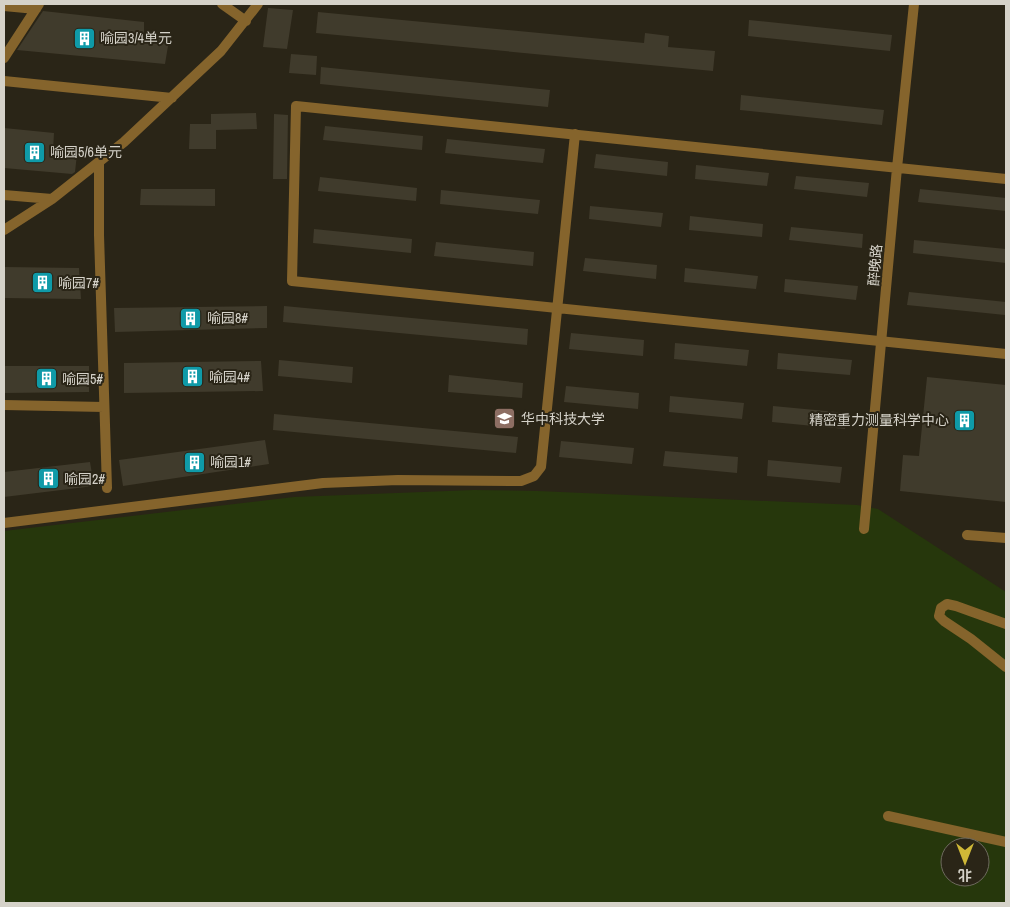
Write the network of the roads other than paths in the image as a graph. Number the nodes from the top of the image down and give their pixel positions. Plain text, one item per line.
1 (222, 4) edge
2 (258, 4) edge
3 (914, 4) edge
4 (4, 6) edge
5 (38, 6) edge
6 (246, 21) junction
7 (4, 58) edge
8 (4, 81) edge
9 (172, 98) junction
10 (575, 134) junction
11 (99, 162) junction
12 (897, 168) junction
13 (1006, 179) edge
14 (4, 195) edge
15 (52, 199) junction
16 (4, 230) edge
17 (557, 308) junction
18 (882, 342) junction
19 (1006, 354) edge
20 (4, 405) edge
21 (104, 407) junction
22 (107, 488) dead end
23 (4, 523) edge
24 (864, 529) dead end
25 (967, 535) dead end
26 (1006, 538) edge
27 (1006, 624) edge
28 (1006, 667) edge
29 (888, 816) dead end
30 (1006, 842) edge

1 - 6 street
2 - 6 street
3 - 12 street, 醉晚路
4 - 5 street
5 - 7 street
6 - 9 street
8 - 9 street
9 - 11 street
10 - 12 street
10 - 17 street
10 - 17 street
11 - 15 street
11 - 21 street
12 - 13 street
12 - 18 street, 醉晚路
14 - 15 street
15 - 16 street
17 - 18 street
17 - 23 street
18 - 19 street
18 - 24 street, 醉晚路
20 - 21 street
21 - 22 street
25 - 26 street
27 - 28 street
29 - 30 street

